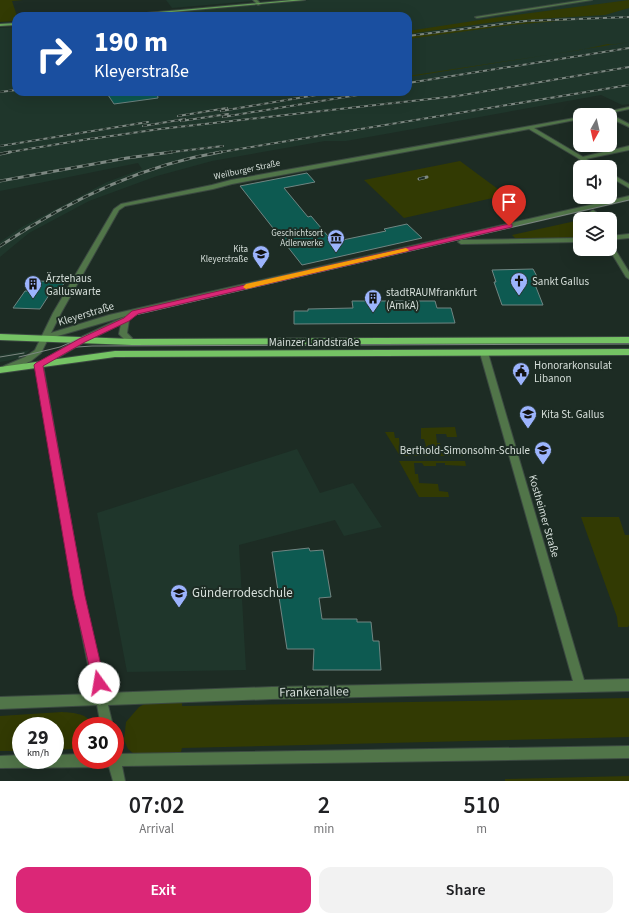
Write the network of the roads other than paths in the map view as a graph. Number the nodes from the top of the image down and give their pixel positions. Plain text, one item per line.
1 (255, 0) edge
2 (303, 0) edge
3 (590, 0) edge
4 (259, 4) junction
5 (163, 12) edge
6 (477, 17) dead end
7 (12, 24) edge
8 (0, 26) edge
9 (629, 108) edge
10 (617, 112) edge
11 (573, 119) edge
12 (617, 120) edge
13 (629, 126) edge
14 (529, 127) junction
15 (629, 148) edge
16 (581, 158) junction
17 (584, 160) edge
18 (617, 179) edge
19 (629, 186) edge
20 (629, 198) edge
21 (629, 236) edge
22 (617, 237) edge
23 (573, 240) edge
24 (461, 242) dead end
25 (616, 256) edge
26 (629, 277) edge
27 (135, 313) junction
28 (126, 319) junction
29 (0, 337) edge
30 (44, 338) junction
31 (82, 340) junction
32 (629, 340) edge
33 (132, 342) junction
34 (629, 352) edge
35 (484, 353) junction
36 (39, 365) junction
37 (3, 369) edge
38 (580, 686) junction
39 (629, 686) edge
40 (102, 700) junction
41 (0, 703) edge
42 (105, 717) edge
43 (629, 752) edge
44 (124, 760) edge
45 (72, 761) edge
46 (0, 762) edge
47 (116, 769) edge
48 (119, 781) edge

1 - 4 street
2 - 4 main road
3 - 6 street
4 - 5 main road
7 - 8 main road
9 - 10 street
11 - 14 street, Weilburger Straße
12 - 13 street
14 - 16 street
14 - 30 street, Weilburger Straße
15 - 16 street
16 - 17 street
18 - 19 street
20 - 27 street, Kleyerstraße
21 - 22 street
23 - 24 street
25 - 26 street
27 - 28 street, Kleyerstraße
27 - 30 street, Kleyerstraße
28 - 31 street, Kleyerstraße
28 - 33 street, Kleyerstraße
29 - 30 main road, Mainzer Landstraße
30 - 31 main road, Mainzer Landstraße
30 - 37 street, Weilburger Straße
31 - 33 main road, Mainzer Landstraße
31 - 36 street, Kleyerstraße
32 - 33 main road, Mainzer Landstraße
34 - 35 main road, Mainzer Landstraße
35 - 36 main road, Mainzer Landstraße
35 - 38 street, Kostheimer Straße
36 - 37 main road, Mainzer Landstraße
36 - 40 street
38 - 39 street, Frankenallee
38 - 40 street, Frankenallee
40 - 41 street, Frankenallee
40 - 42 street
43 - 44 street
45 - 46 street
47 - 48 street

